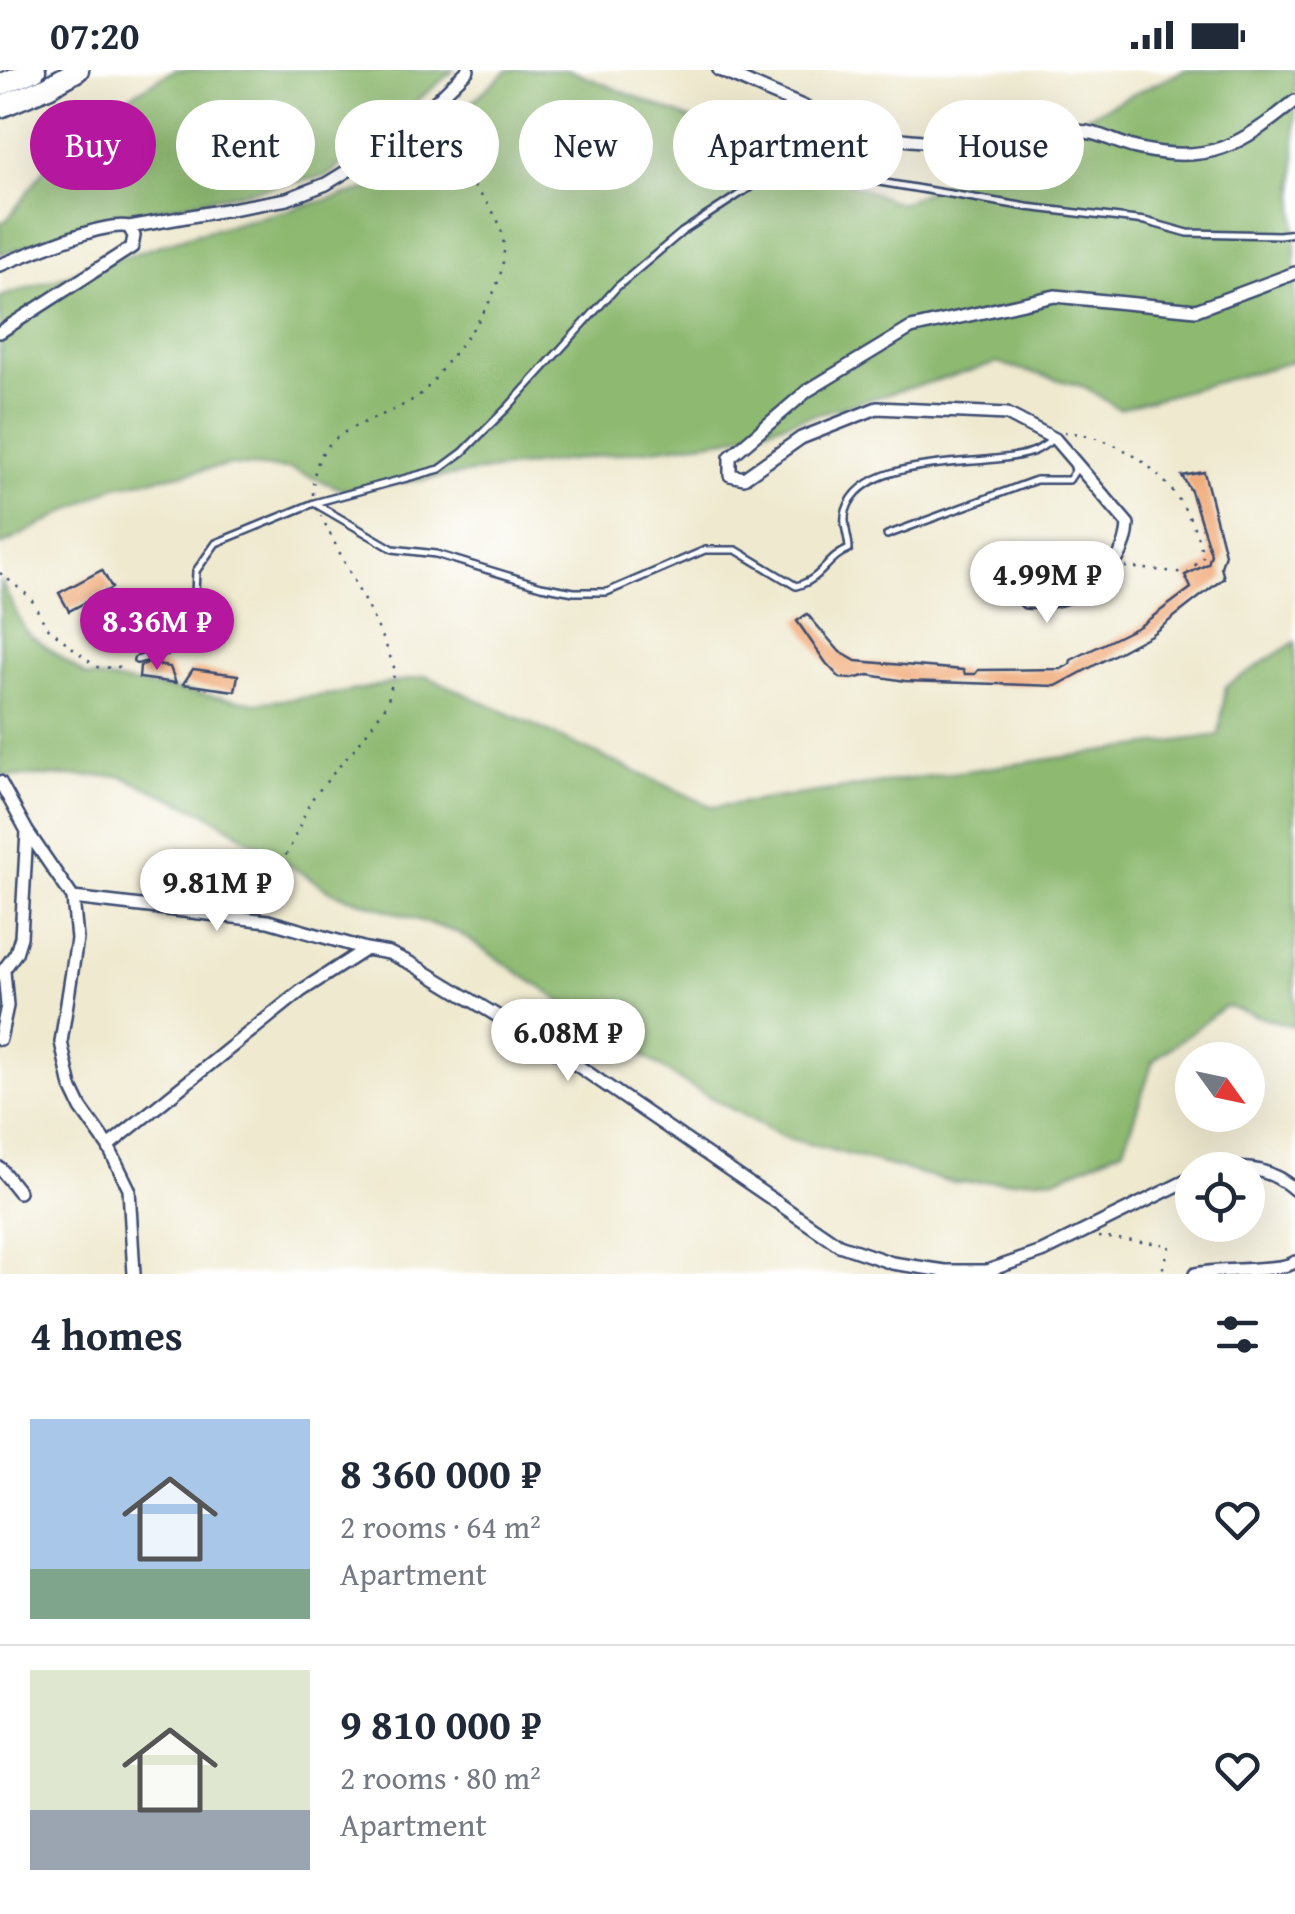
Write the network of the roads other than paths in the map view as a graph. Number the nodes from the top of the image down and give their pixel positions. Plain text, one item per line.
1 (34, 70) edge
2 (78, 70) edge
3 (468, 70) edge
4 (718, 70) edge
5 (0, 84) edge
6 (1295, 101) edge
7 (0, 107) edge
8 (130, 227) junction
9 (1295, 233) edge
10 (0, 265) edge
11 (1295, 273) edge
12 (0, 332) edge
13 (1054, 438) junction
14 (1073, 458) junction
15 (314, 503) junction
16 (887, 535) dead end
17 (1026, 602) dead end
18 (137, 660) road end
19 (0, 782) edge
20 (27, 831) junction
21 (73, 898) junction
22 (366, 948) junction
23 (2, 973) edge
24 (0, 1038) edge
25 (108, 1146) junction
26 (0, 1168) edge
27 (1265, 1172) edge
28 (1175, 1186) edge
29 (1295, 1190) edge
30 (18, 1192) dead end
31 (1295, 1262) edge
32 (134, 1274) edge
33 (1195, 1274) edge

1 - 5 highway
2 - 7 highway
3 - 8 street
4 - 6 street
8 - 10 street
8 - 12 street
9 - 15 lane
11 - 13 street
13 - 14 street
13 - 15 lane
14 - 16 lane
14 - 17 street
15 - 18 lane
19 - 20 street
20 - 21 street
20 - 23 street
21 - 22 street
21 - 25 street
22 - 25 street
22 - 28 street
23 - 24 street
25 - 32 street
26 - 30 street
27 - 29 street
31 - 33 street

